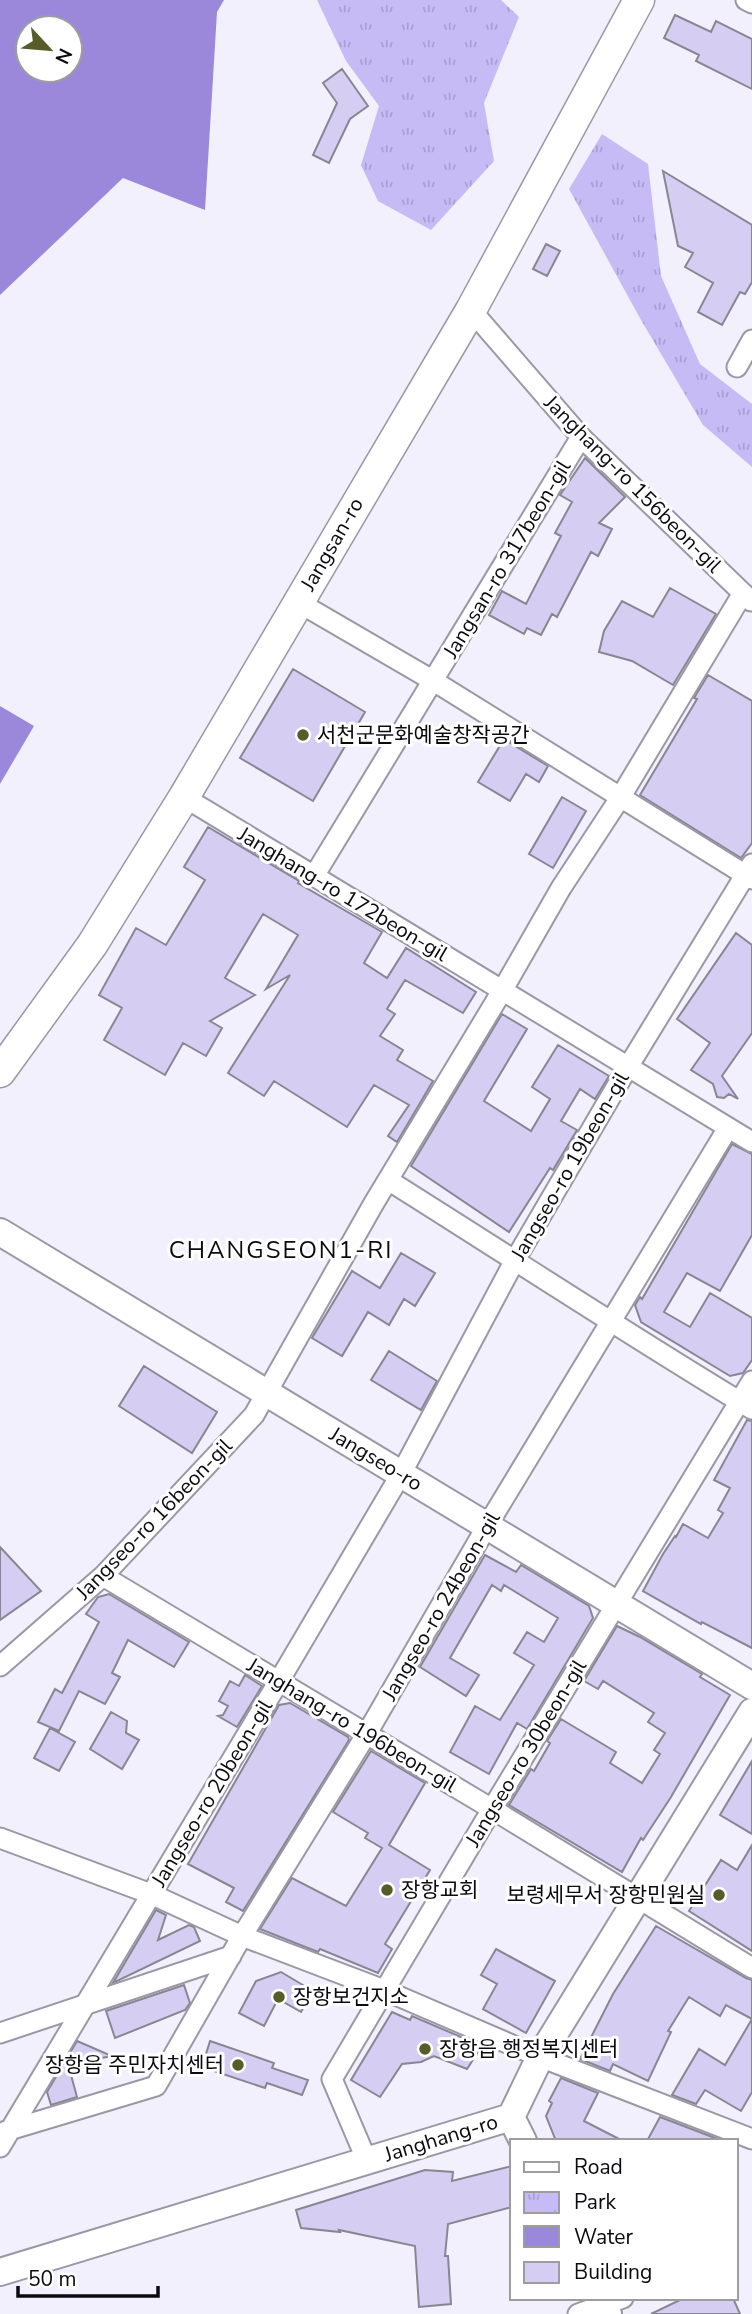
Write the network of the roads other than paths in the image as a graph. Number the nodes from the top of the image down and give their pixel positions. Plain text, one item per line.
1 (639, 0) edge
2 (746, 0) edge
3 (752, 4) edge
4 (471, 310) junction
5 (752, 340) edge
6 (737, 367) dead end
7 (581, 437) junction
8 (747, 597) edge
9 (298, 603) junction
10 (432, 680) junction
11 (184, 797) junction
12 (620, 798) junction
13 (750, 873) edge
14 (314, 876) junction
15 (502, 991) junction
16 (628, 1067) junction
17 (0, 1072) edge
18 (728, 1128) junction
19 (752, 1142) edge
20 (388, 1180) junction
21 (0, 1232) edge
22 (515, 1260) junction
23 (611, 1324) junction
24 (752, 1381) edge
25 (267, 1393) junction
26 (746, 1406) edge
27 (401, 1474) junction
28 (487, 1526) junction
29 (103, 1576) junction
30 (616, 1604) junction
31 (0, 1666) edge
32 (279, 1681) junction
33 (752, 1686) edge
34 (752, 1712) edge
35 (366, 1735) junction
36 (492, 1809) junction
37 (0, 1838) edge
38 (151, 1894) junction
39 (637, 1897) junction
40 (242, 1936) junction
41 (231, 1956) junction
42 (752, 1968) edge
43 (384, 1990) junction
44 (88, 2004) junction
45 (0, 2033) edge
46 (540, 2057) junction
47 (511, 2116) junction
48 (6, 2132) edge
49 (746, 2135) edge
50 (522, 2139) edge
51 (0, 2147) edge
52 (366, 2161) junction
53 (0, 2272) edge
54 (609, 2304) edge
55 (578, 2314) edge

1 - 4 main road, Jangsan-ro
2 - 3 street
4 - 7 street, Janghang-ro 156beon-gil
4 - 9 main road, Jangsan-ro
5 - 6 street
7 - 8 street, Janghang-ro 156beon-gil
7 - 10 street, Jangsan-ro 317beon-gil
8 - 12 street, Janghang-ro 156beon-gil
9 - 10 street, Jangsan-ro 317beon-gil
9 - 11 main road, Jangsan-ro
10 - 12 street, Jangsan-ro 317beon-gil
10 - 14 street
11 - 14 street, Janghang-ro 172beon-gil
11 - 17 main road, Jangsan-ro
12 - 13 street, Jangsan-ro 317beon-gil
12 - 15 street
13 - 16 street, Jangseo-ro 19beon-gil
14 - 15 street, Janghang-ro 172beon-gil
15 - 16 street, Janghang-ro 172beon-gil
15 - 20 street, Jangseo-ro 16beon-gil
16 - 18 street, Janghang-ro 172beon-gil
16 - 22 street, Jangseo-ro 19beon-gil
18 - 19 street, Janghang-ro 172beon-gil
18 - 23 street, Jangseo-ro 24beon-gil
20 - 22 street
20 - 25 street, Jangseo-ro 16beon-gil
21 - 25 street, Jangseo-ro
22 - 23 street
22 - 27 street, Jangseo-ro 19beon-gil
23 - 26 street
23 - 28 street, Jangseo-ro 24beon-gil
24 - 26 street, Jangseo-ro 30beon-gil
25 - 27 street, Jangseo-ro
25 - 29 street, Jangseo-ro 16beon-gil
26 - 30 street, Jangseo-ro 30beon-gil
27 - 28 street, Jangseo-ro
27 - 32 street, Jangseo-ro 20beon-gil
28 - 30 street, Jangseo-ro
28 - 35 street, Jangseo-ro 24beon-gil
29 - 31 street, Jangseo-ro 16beon-gil
29 - 32 street, Janghang-ro 196beon-gil
30 - 33 street, Jangseo-ro
30 - 36 street, Jangseo-ro 30beon-gil
32 - 35 street, Janghang-ro 196beon-gil
32 - 38 street, Jangseo-ro 20beon-gil
34 - 39 street, Janghang-ro
35 - 36 street, Janghang-ro 196beon-gil
35 - 40 street, Jangseo-ro 24beon-gil
36 - 39 street, Janghang-ro 196beon-gil
36 - 43 street, Jangseo-ro 30beon-gil
37 - 38 street
38 - 40 street
38 - 44 street, Jangseo-ro 20beon-gil
39 - 42 street, Janghang-ro 196beon-gil
39 - 46 street, Janghang-ro
40 - 41 street, Jangseo-ro 24beon-gil
40 - 43 street
41 - 44 street
41 - 48 street, Jangseo-ro 24beon-gil
43 - 46 street
43 - 52 street, Jangseo-ro 30beon-gil
44 - 45 street
44 - 48 street, Jangseo-ro 20beon-gil
46 - 47 street, Janghang-ro
46 - 49 street
47 - 50 street
47 - 52 street, Janghang-ro
48 - 51 street, Jangseo-ro 20beon-gil
52 - 53 street, Janghang-ro
54 - 55 street

